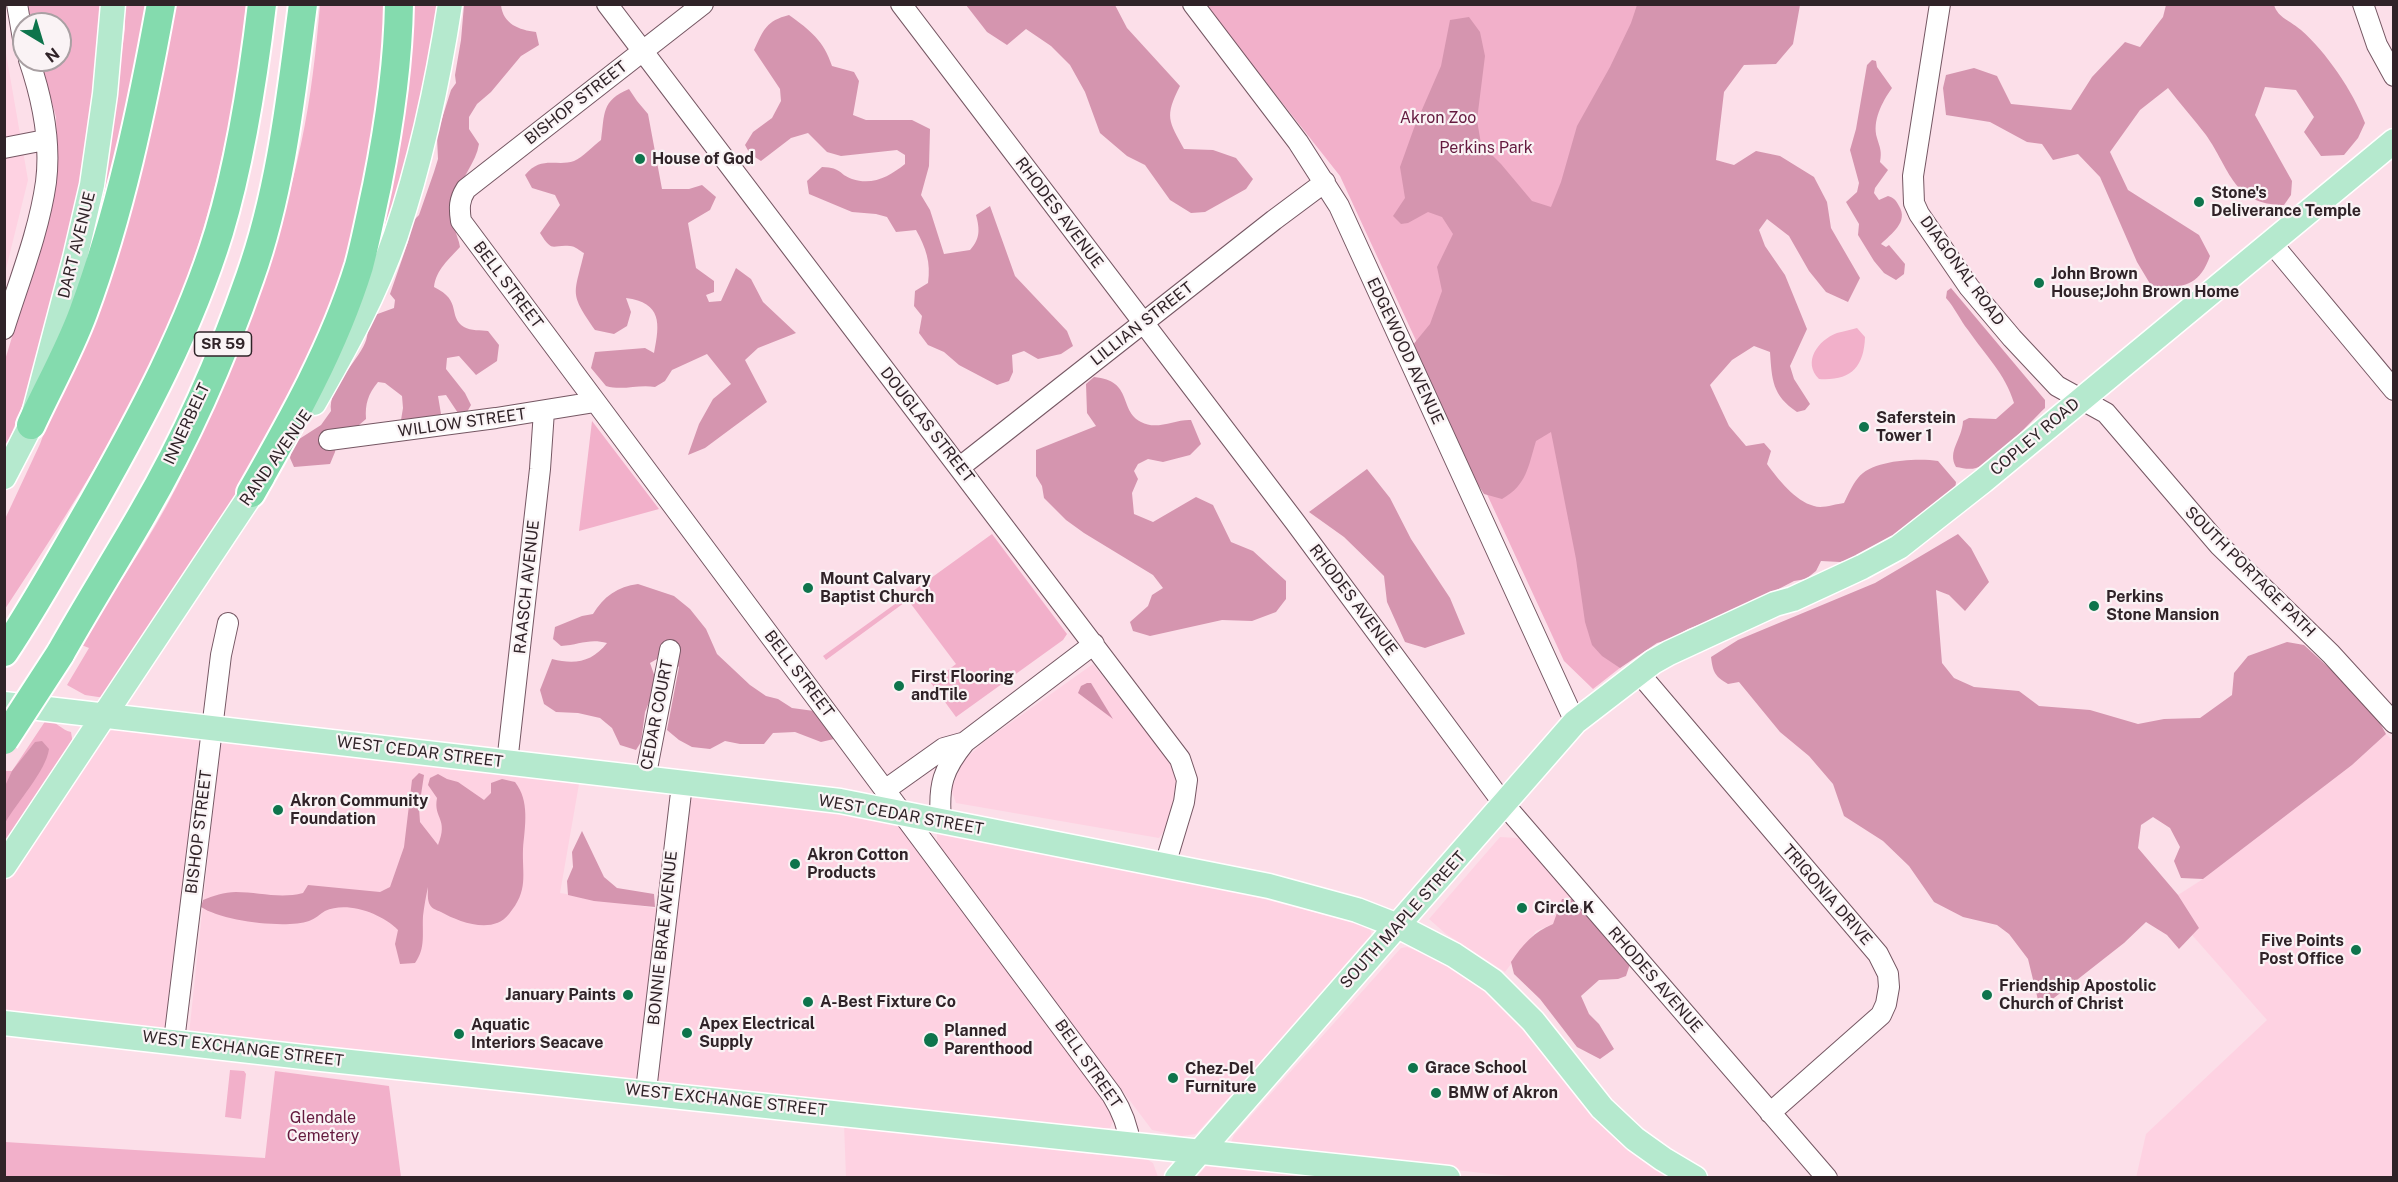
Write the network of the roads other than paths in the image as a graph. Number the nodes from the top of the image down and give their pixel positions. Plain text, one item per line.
1 (113, 4) edge
2 (161, 4) edge
3 (262, 4) edge
4 (303, 4) edge
5 (399, 4) edge
6 (450, 4) edge
7 (607, 4) edge
8 (703, 4) edge
9 (901, 4) edge
10 (1193, 4) edge
11 (1940, 4) edge
12 (2363, 4) edge
13 (642, 51) junction
14 (33, 72) edge
15 (2394, 76) edge
16 (45, 140) junction
17 (2394, 141) edge
18 (4, 148) edge
19 (1325, 182) junction
20 (459, 209) joint
21 (2270, 241) junction
22 (1142, 323) junction
23 (4, 328) edge
24 (2394, 390) edge
25 (2080, 400) junction
26 (595, 402) junction
27 (544, 411) junction
28 (31, 424) junction
29 (329, 440) dead end
30 (960, 467) junction
31 (4, 477) edge
32 (251, 493) junction
33 (228, 623) dead end
34 (10, 643) edge
35 (1094, 644) junction
36 (670, 650) dead end
37 (1639, 673) junction
38 (4, 704) edge
39 (104, 717) junction
40 (2392, 720) edge
41 (1575, 722) junction
42 (212, 729) junction
43 (4, 740) edge
44 (965, 742) junction
45 (507, 763) junction
46 (645, 779) junction
47 (682, 784) junction
48 (885, 790) junction
49 (1503, 803) junction
50 (900, 812) junction
51 (941, 820) junction
52 (1165, 865) junction
53 (4, 866) edge
54 (1398, 926) junction
55 (4, 1023) edge
56 (174, 1041) junction
57 (646, 1092) junction
58 (1770, 1113) junction
59 (1130, 1144) junction
60 (1198, 1152) junction
61 (1177, 1178) edge
62 (1448, 1178) edge
63 (1695, 1178) edge
64 (1827, 1178) edge

1 - 28 main road, DART AVENUE
2 - 28 highway
3 - 34 highway, SR 59
4 - 43 highway, INNERBELT / SR 59, bridge
5 - 32 highway
6 - 32 main road, RAND AVENUE
7 - 13 street, DOUGLAS STREET
8 - 13 street, BISHOP STREET
9 - 22 street, RHODES AVENUE
10 - 19 street, EDGEWOOD AVENUE
11 - 25 street, DIAGONAL ROAD
12 - 15 street
13 - 20 street, BISHOP STREET
13 - 30 street, DOUGLAS STREET
14 - 16 street
16 - 18 street
16 - 23 street
17 - 21 main road, COPLEY ROAD
19 - 22 street, LILLIAN STREET
19 - 41 street, EDGEWOOD AVENUE
20 - 26 street, BELL STREET
21 - 24 street
21 - 25 main road, COPLEY ROAD
22 - 30 street, LILLIAN STREET
22 - 49 street, RHODES AVENUE
25 - 37 main road, COPLEY ROAD
25 - 40 street, SOUTH PORTAGE PATH
26 - 27 street, WILLOW STREET
26 - 48 street, BELL STREET
27 - 29 street, WILLOW STREET
27 - 45 street, RAASCH AVENUE
28 - 31 main road, DART AVENUE
30 - 35 street, DOUGLAS STREET
32 - 39 main road, RAND AVENUE
33 - 42 street, BISHOP STREET
35 - 44 street
35 - 52 street, DOUGLAS STREET
36 - 46 street, CEDAR COURT
37 - 41 main road, SOUTH MAPLE STREET
37 - 58 street, TRIGONIA DRIVE
38 - 39 main road, WEST CEDAR STREET
39 - 42 main road, WEST CEDAR STREET
39 - 53 main road, RAND AVENUE
41 - 49 main road, SOUTH MAPLE STREET
42 - 45 main road, WEST CEDAR STREET
42 - 56 street, BISHOP STREET
44 - 48 street
44 - 51 street
45 - 46 main road, WEST CEDAR STREET
46 - 47 main road, WEST CEDAR STREET
47 - 50 main road, WEST CEDAR STREET
47 - 57 street, BONNIE BRAE AVENUE
48 - 50 street, BELL STREET
49 - 54 main road, SOUTH MAPLE STREET
49 - 58 street, RHODES AVENUE
50 - 51 main road, WEST CEDAR STREET
50 - 59 street, BELL STREET
51 - 52 main road, WEST CEDAR STREET
52 - 54 main road, WEST CEDAR STREET
54 - 60 main road, SOUTH MAPLE STREET
54 - 63 main road, WEST CEDAR STREET
55 - 56 main road, WEST EXCHANGE STREET
56 - 57 main road, WEST EXCHANGE STREET
57 - 59 main road, WEST EXCHANGE STREET
58 - 64 street, RHODES AVENUE
59 - 60 main road, WEST EXCHANGE STREET
60 - 61 main road, SOUTH MAPLE STREET
60 - 62 main road, WEST EXCHANGE STREET

